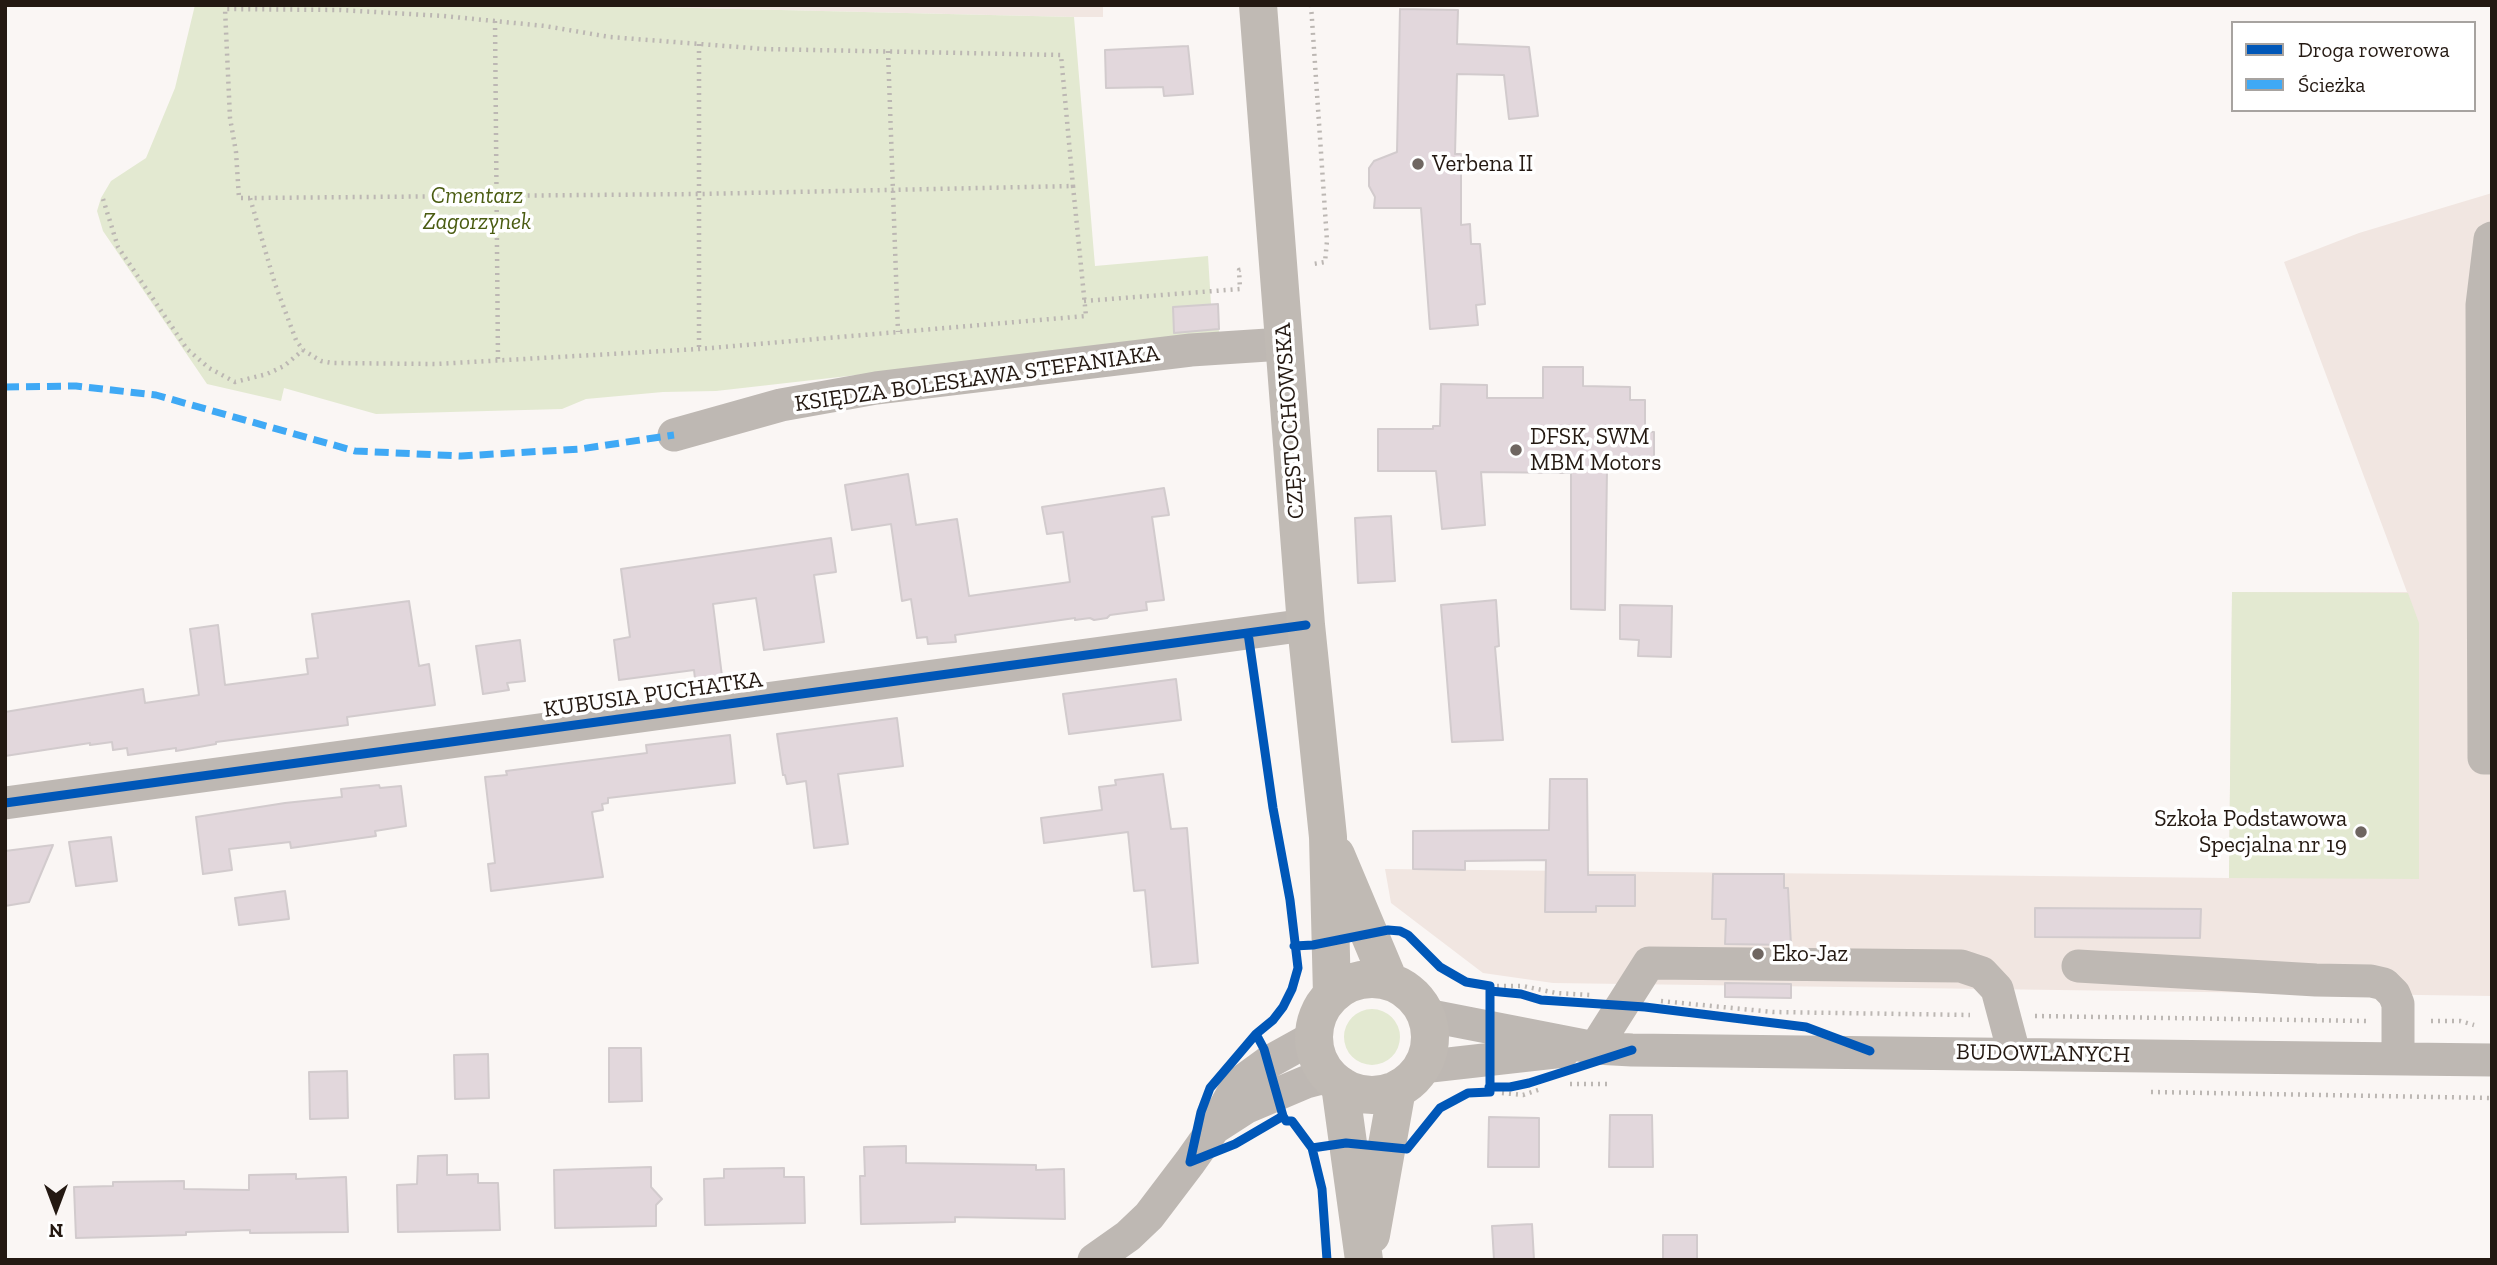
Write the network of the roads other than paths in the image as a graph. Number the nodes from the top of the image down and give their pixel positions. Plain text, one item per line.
1 (1258, 5) edge
2 (2492, 238) edge
3 (1283, 344) junction
4 (674, 435) dead end
5 (1306, 625) junction
6 (2492, 758) edge
7 (5, 803) edge
8 (1328, 837) junction
9 (2078, 966) dead end
10 (1389, 981) junction
11 (1332, 995) junction
12 (1426, 1015) junction
13 (1314, 1037) junction
14 (1595, 1048) junction
15 (2014, 1053) junction
16 (2398, 1058) junction
17 (2492, 1060) edge
18 (1410, 1078) junction
19 (1334, 1081) junction
20 (1212, 1130) junction
21 (1094, 1260) edge
22 (1365, 1260) edge

1 - 3 main road, CZĘSTOCHOWSKA
2 - 6 street
3 - 4 street, KSIĘDZA BOLESŁAWA STEFANIAKA
3 - 5 main road, CZĘSTOCHOWSKA
5 - 7 street, KUBUSIA PUCHATKA
5 - 8 main road, CZĘSTOCHOWSKA
8 - 10 main road, CZĘSTOCHOWSKA
8 - 11 main road, CZĘSTOCHOWSKA
9 - 16 street
10 - 11 main road
10 - 12 main road
11 - 13 main road
12 - 14 street, BUDOWLANYCH
12 - 18 main road
13 - 19 main road
13 - 20 street
14 - 15 street, BUDOWLANYCH
14 - 15 street
14 - 18 street, BUDOWLANYCH
15 - 16 street, BUDOWLANYCH
16 - 17 street, BUDOWLANYCH
18 - 19 main road
18 - 22 main road
19 - 20 street
19 - 22 main road
20 - 21 street

